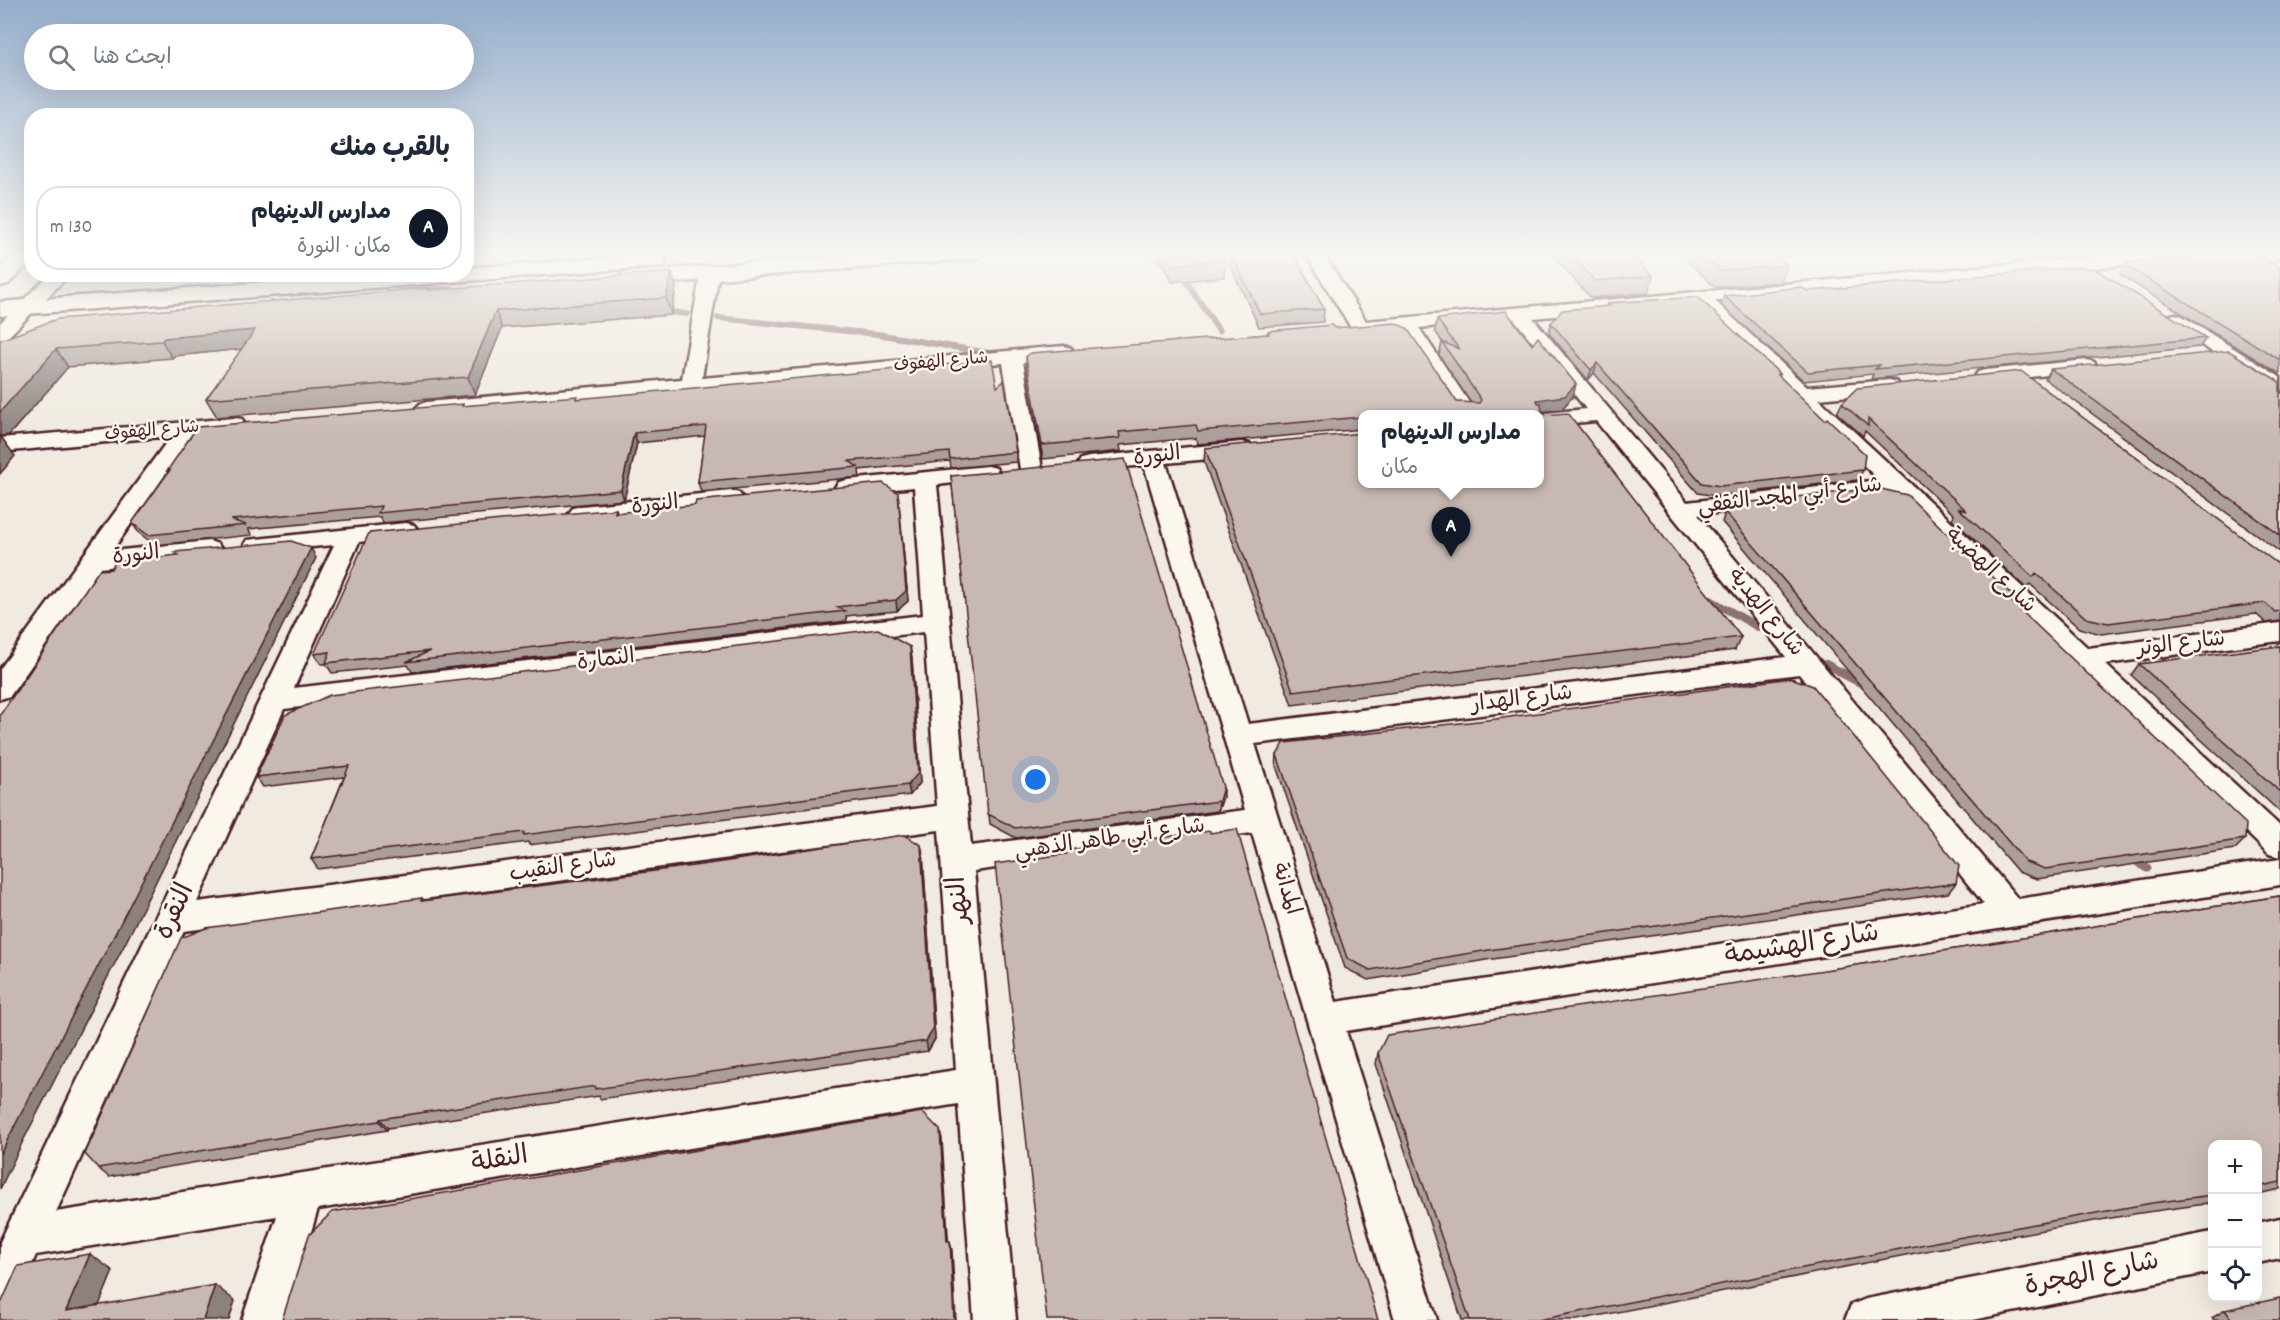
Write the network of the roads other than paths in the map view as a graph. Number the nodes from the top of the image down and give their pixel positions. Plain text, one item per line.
1 (22, 315) edge
2 (205, 315) edge
3 (700, 315) edge
4 (1352, 315) edge
5 (1501, 315) edge
6 (1520, 315) edge
7 (1718, 315) edge
8 (2166, 315) edge
9 (104, 323) edge
10 (1406, 323) junction
11 (1360, 327) junction
12 (1336, 329) edge
13 (0, 334) edge
14 (24, 340) edge
15 (1081, 351) edge
16 (2226, 352) junction
17 (0, 353) edge
18 (2192, 356) edge
19 (1012, 357) junction
20 (2111, 364) edge
21 (2020, 373) junction
22 (1962, 379) edge
23 (1905, 384) edge
24 (691, 385) junction
25 (2280, 387) edge
26 (1802, 394) junction
27 (2048, 394) edge
28 (410, 409) edge
29 (1463, 410) edge
30 (1601, 414) junction
31 (1544, 420) edge
32 (257, 422) edge
33 (187, 429) junction
34 (0, 445) edge
35 (1269, 446) edge
36 (1153, 458) junction
37 (1050, 468) junction
38 (925, 480) junction
39 (1898, 485) junction
40 (820, 490) edge
41 (749, 497) edge
42 (1681, 510) junction
43 (561, 515) edge
44 (432, 528) edge
45 (350, 536) junction
46 (91, 561) junction
47 (937, 622) junction
48 (2280, 632) edge
49 (2082, 658) junction
50 (1807, 664) junction
51 (0, 688) edge
52 (274, 700) junction
53 (1238, 736) junction
54 (953, 816) junction
55 (1264, 819) junction
56 (2280, 845) edge
57 (957, 861) junction
58 (2280, 872) edge
59 (2011, 914) junction
60 (173, 919) junction
61 (1325, 1019) junction
62 (976, 1084) junction
63 (304, 1192) junction
64 (23, 1237) junction
65 (2280, 1238) edge
66 (2262, 1242) edge
67 (2208, 1253) edge
68 (0, 1287) edge
69 (262, 1320) edge
70 (995, 1320) edge
71 (1416, 1320) edge
72 (1866, 1320) edge

1 - 13 street
2 - 9 main road
3 - 24 street
4 - 11 street
5 - 10 street
6 - 30 street, شارع الهدية
7 - 26 street, شارع الهضبة
8 - 16 street
10 - 11 street
10 - 29 street
11 - 12 street
14 - 17 main road
15 - 19 street, شارع الهفوف
16 - 18 street
16 - 25 street
19 - 24 street, شارع الهفوف
19 - 37 street
20 - 21 street
21 - 22 street
21 - 27 street
23 - 26 street
24 - 28 street, شارع الهفوف
26 - 39 street, شارع الهضبة
30 - 31 street
30 - 42 street, شارع الهدية
32 - 33 street, شارع الهفوف
33 - 34 street, شارع الهفوف
33 - 46 street
35 - 36 street, النورة
36 - 37 street, النورة
36 - 53 street, المدانة
37 - 38 street, النورة
38 - 40 street, النورة
38 - 47 street, النهر
39 - 42 street, شارع أبي المجد الثقفي
39 - 49 street, شارع الهضبة
41 - 43 street, النورة
42 - 50 street, شارع الهدية
44 - 45 street, النورة
45 - 46 street, النورة
45 - 52 street, النقرة
46 - 51 street
47 - 52 street, النمارة
47 - 54 street, النهر
48 - 49 street, شارع الوتر
49 - 56 street, شارع الهضبة
50 - 53 street, شارع الهدار
50 - 59 street, شارع الهدية
52 - 60 street, النقرة
53 - 55 street, المدانة
54 - 57 street, النهر
54 - 60 street, شارع النقيب
55 - 57 street, شارع أبي طاهر الذهبي
55 - 61 street, المدانة
57 - 62 street, النهر
58 - 59 street, شارع الهشيمة
59 - 61 street, شارع الهشيمة
60 - 64 street, النقرة
61 - 71 street, المدانة
62 - 63 street, النقلة
62 - 70 street, النهر
63 - 64 street, النقلة
63 - 69 street
64 - 68 street, النقرة
65 - 66 street
67 - 72 street, شارع الهجرة

